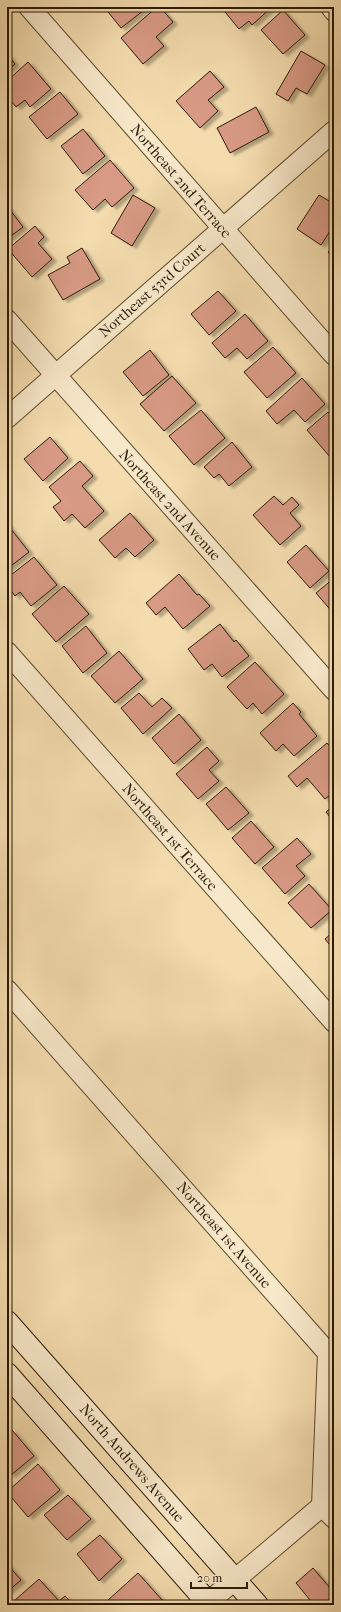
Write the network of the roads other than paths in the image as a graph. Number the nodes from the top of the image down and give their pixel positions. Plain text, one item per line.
1 (29, 7) edge
2 (331, 7) edge
3 (334, 11) edge
4 (334, 130) edge
5 (222, 228) junction
6 (7, 320) edge
7 (334, 355) edge
8 (55, 376) junction
9 (7, 418) edge
10 (7, 652) edge
11 (334, 690) edge
12 (7, 990) edge
13 (334, 1022) edge
14 (7, 1322) edge
15 (331, 1351) edge
16 (7, 1374) edge
17 (328, 1512) edge
18 (235, 1580) junction
19 (207, 1604) edge
20 (257, 1605) edge

1 - 5 street, Northeast 2nd Terrace
2 - 3 street
4 - 5 street, Northeast 53rd Court
5 - 7 street, Northeast 2nd Terrace
5 - 8 street, Northeast 53rd Court
6 - 8 street, Northeast 2nd Avenue
8 - 9 street, Northeast 53rd Court
8 - 11 street, Northeast 2nd Avenue
10 - 13 street, Northeast 1st Terrace
12 - 15 street, Northeast 1st Avenue
14 - 18 main road, North Andrews Avenue
15 - 17 street, Northeast 1st Avenue
16 - 19 main road
17 - 18 street
18 - 19 street
18 - 20 main road, North Andrews Avenue

